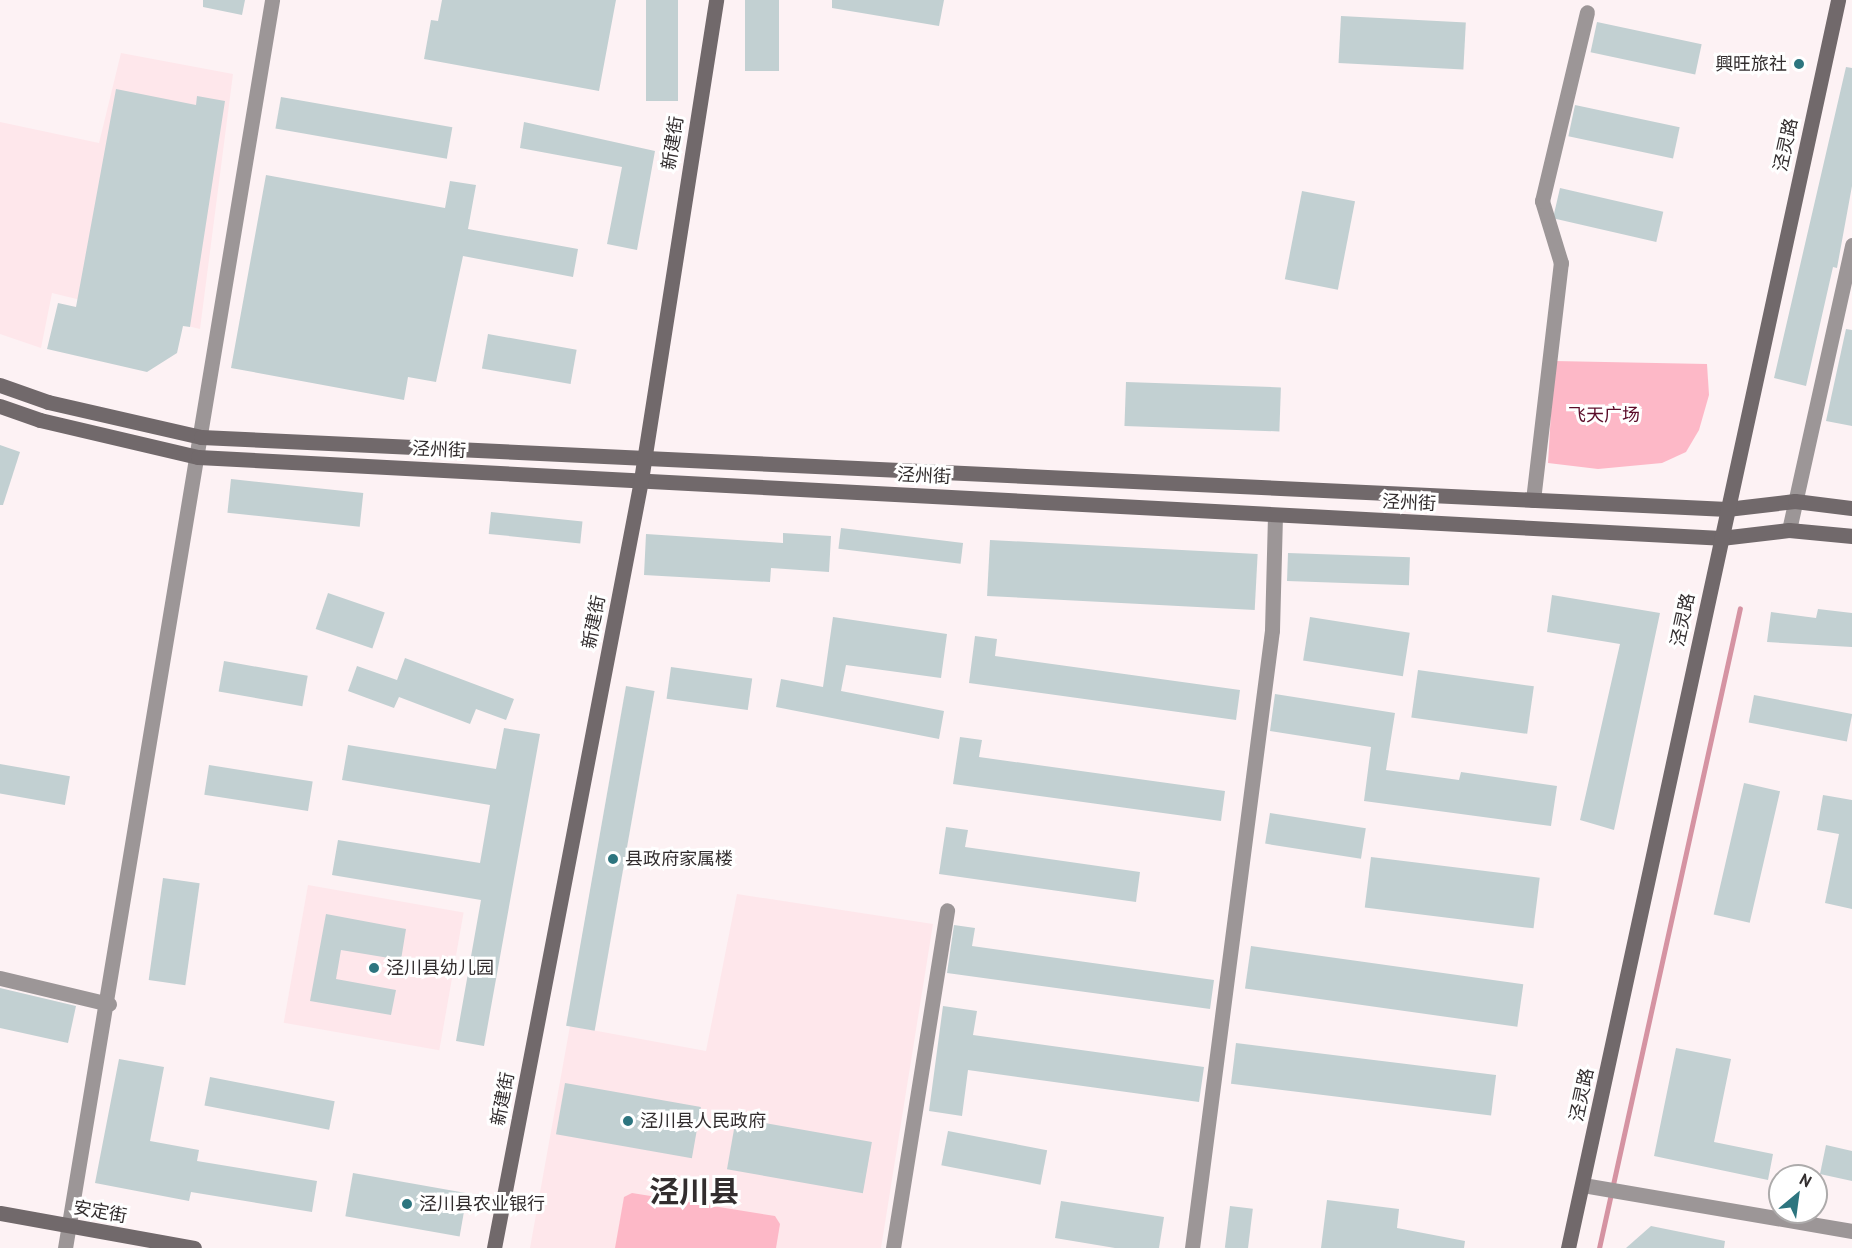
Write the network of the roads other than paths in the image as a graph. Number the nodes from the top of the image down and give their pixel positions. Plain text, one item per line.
1 (272, 0) edge
2 (716, 0) edge
3 (1838, 0) edge
4 (1587, 12) dead end
5 (1852, 245) edge
6 (0, 385) edge
7 (0, 406) edge
8 (201, 437) junction
9 (198, 457) junction
10 (642, 460) junction
11 (641, 480) junction
12 (1533, 501) junction
13 (1796, 501) junction
14 (1852, 508) edge
15 (1727, 509) junction
16 (1275, 515) junction
17 (1790, 530) junction
18 (1852, 536) edge
19 (1720, 538) junction
20 (947, 910) dead end
21 (0, 978) edge
22 (109, 1004) junction
23 (1583, 1185) junction
24 (0, 1213) edge
25 (68, 1226) junction
26 (1852, 1231) edge
27 (65, 1248) edge
28 (194, 1248) edge
29 (494, 1248) edge
30 (893, 1248) edge
31 (1192, 1248) edge
32 (1568, 1248) edge

1 - 8 street
2 - 10 main road, 新建街
3 - 15 main road, 泾灵路
4 - 12 street
5 - 13 street
6 - 8 main road, 泾州街
7 - 9 main road, 泾州街
8 - 9 street
8 - 10 main road, 泾州街
9 - 11 main road, 泾州街
9 - 22 street
10 - 11 main road, 新建街
10 - 12 main road, 泾州街
11 - 16 main road, 泾州街
11 - 29 main road, 新建街
12 - 15 main road, 泾州街
13 - 14 main road, 泾州街
13 - 15 main road, 泾州街
13 - 17 street
15 - 19 main road, 泾灵路
16 - 19 main road, 泾州街
16 - 31 street
17 - 18 main road, 泾州街
17 - 19 main road, 泾州街
19 - 23 main road, 泾灵路
20 - 30 street
21 - 22 street
22 - 25 street
23 - 26 street
23 - 32 main road, 泾灵路
24 - 25 main road, 安定街
25 - 27 street
25 - 28 main road, 安定街

